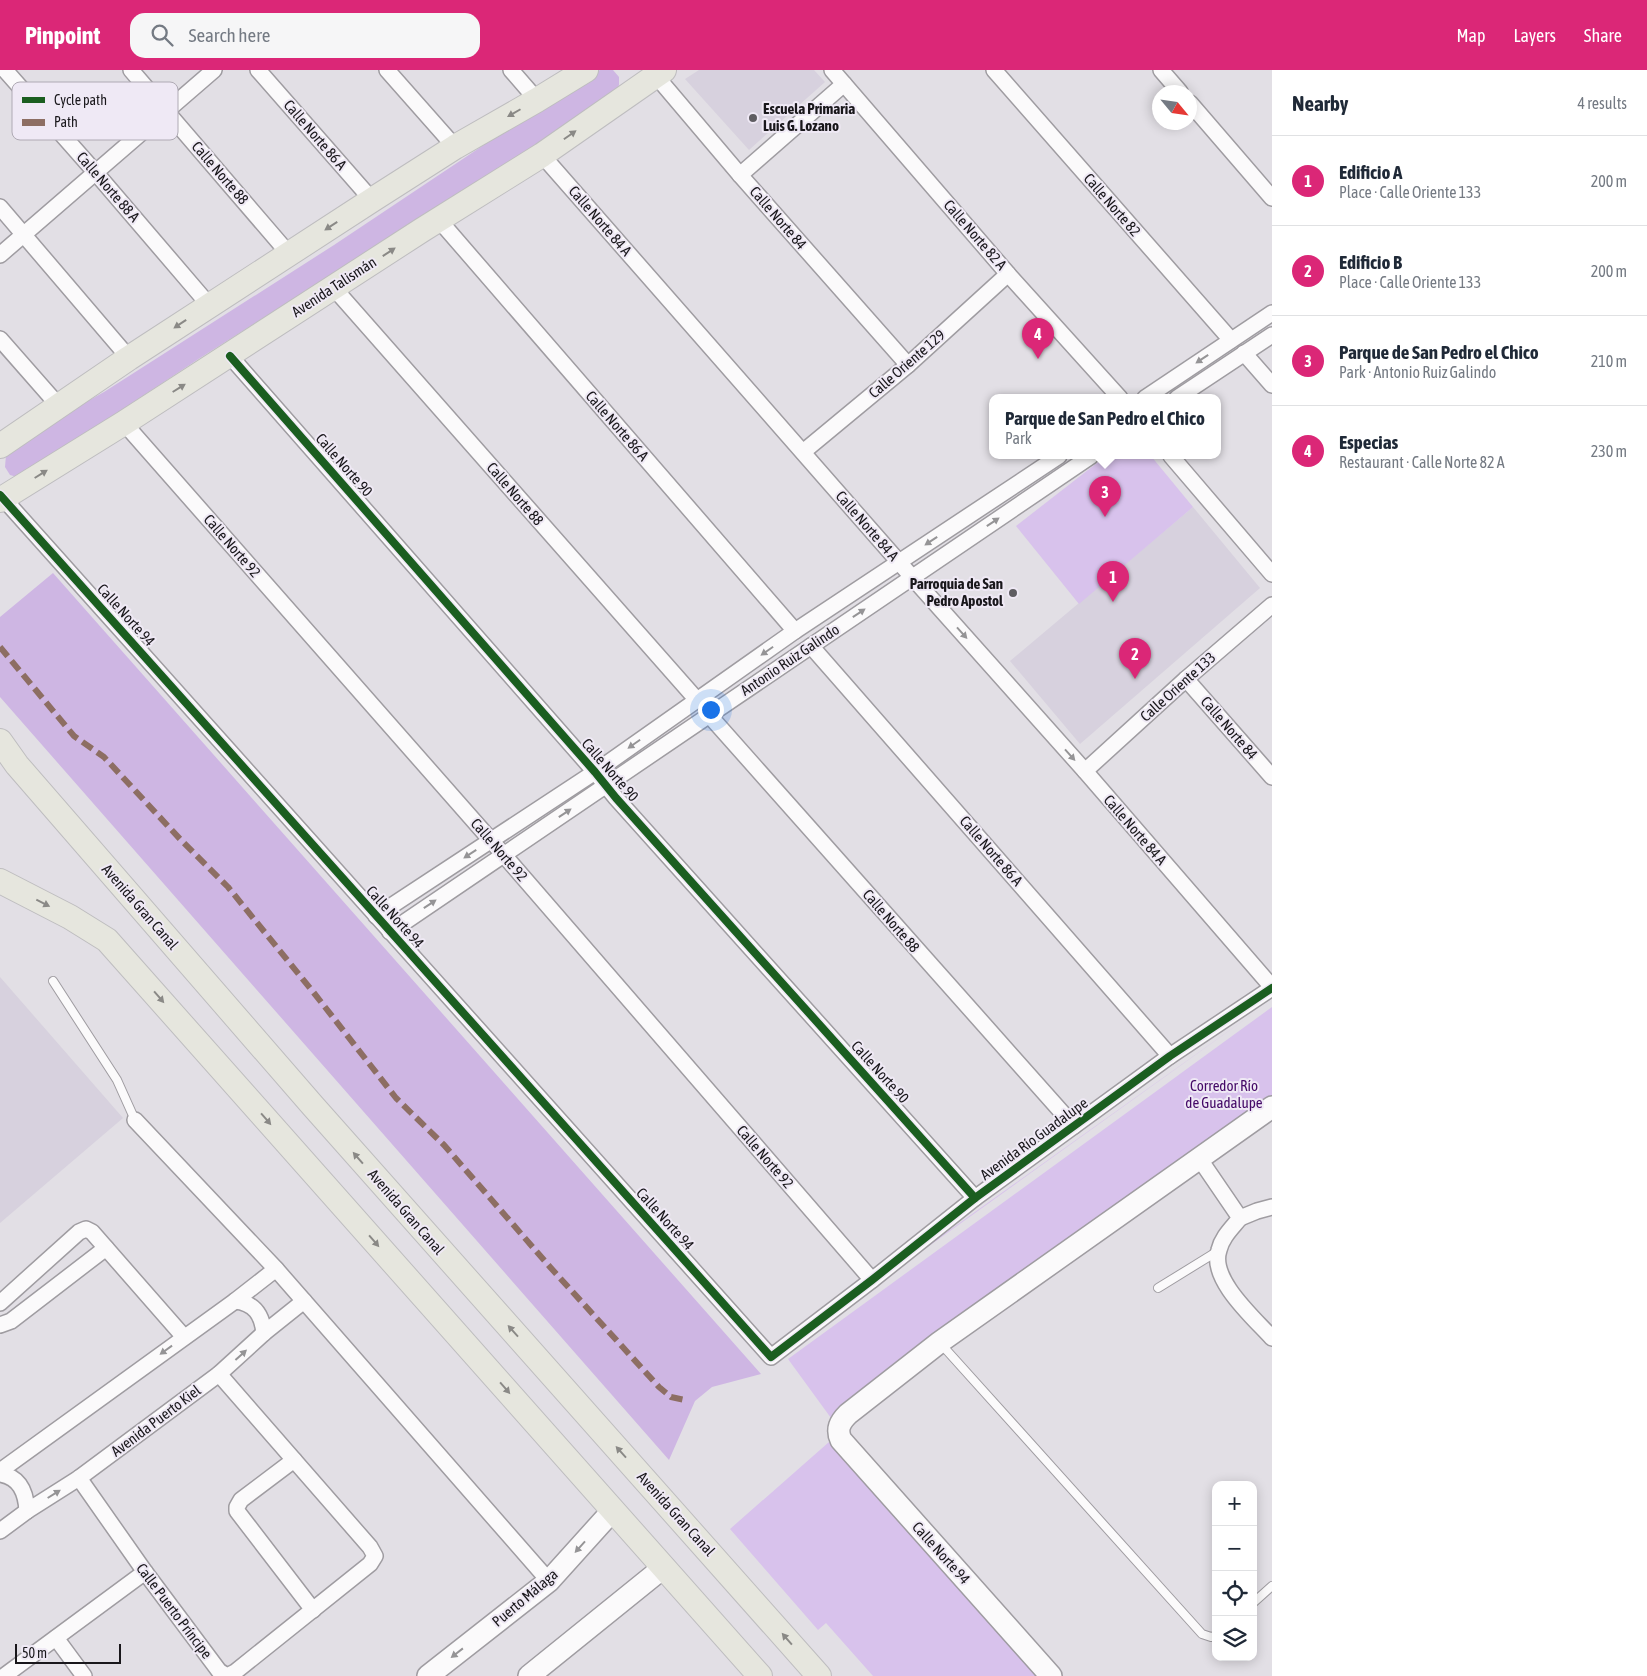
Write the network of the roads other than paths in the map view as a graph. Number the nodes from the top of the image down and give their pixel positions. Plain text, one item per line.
1 (5, 70) edge
2 (131, 70) edge
3 (214, 70) edge
4 (258, 70) edge
5 (387, 70) edge
6 (511, 70) edge
7 (586, 70) edge
8 (832, 70) edge
9 (994, 70) edge
10 (1160, 70) edge
11 (657, 72) edge
12 (16, 82) edge
13 (141, 82) edge
14 (844, 84) junction
15 (1174, 85) edge
16 (537, 100) junction
17 (178, 101) edge
18 (1197, 111) edge
19 (178, 125) edge
20 (67, 140) edge
21 (133, 140) edge
22 (455, 147) junction
23 (542, 155) junction
24 (96, 173) junction
25 (740, 175) junction
26 (1272, 198) edge
27 (372, 200) junction
28 (0, 207) edge
29 (440, 220) junction
30 (24, 234) junction
31 (289, 254) junction
32 (0, 255) edge
33 (1008, 274) junction
34 (333, 287) junction
35 (209, 305) junction
36 (1272, 313) edge
37 (1272, 335) edge
38 (0, 339) edge
39 (1231, 340) junction
40 (1244, 353) junction
41 (230, 356) junction
42 (129, 358) junction
43 (908, 365) junction
44 (1272, 385) edge
45 (1116, 394) edge
46 (1151, 394) edge
47 (1183, 394) edge
48 (58, 405) junction
49 (124, 423) junction
50 (0, 446) edge
51 (803, 452) junction
52 (1054, 459) edge
53 (1087, 459) edge
54 (1174, 459) edge
55 (1, 497) edge
56 (899, 562) junction
57 (1272, 574) edge
58 (912, 577) junction
59 (1272, 605) edge
60 (795, 631) junction
61 (811, 646) junction
62 (1186, 679) junction
63 (697, 700) junction
64 (709, 715) junction
65 (0, 742) edge
66 (1084, 771) junction
67 (594, 772) junction
68 (1272, 777) edge
69 (606, 786) junction
70 (491, 841) junction
71 (503, 854) junction
72 (0, 881) edge
73 (376, 916) junction
74 (390, 932) junction
75 (52, 981) dead end
76 (1272, 987) edge
77 (1170, 1056) junction
78 (1272, 1107) edge
79 (135, 1120) joint
80 (1074, 1126) junction
81 (1199, 1158) junction
82 (975, 1198) junction
83 (1272, 1207) edge
84 (1240, 1218) junction
85 (106, 1248) junction
86 (1218, 1251) junction
87 (276, 1269) junction
88 (872, 1280) junction
89 (1158, 1288) dead end
90 (235, 1300) junction
91 (304, 1301) junction
92 (0, 1303) edge
93 (0, 1325) edge
94 (264, 1333) junction
95 (184, 1337) junction
96 (1272, 1338) edge
97 (940, 1342) junction
98 (771, 1357) joint
99 (219, 1374) junction
100 (294, 1460) junction
101 (0, 1472) edge
102 (79, 1478) junction
103 (613, 1510) junction
104 (27, 1511) junction
105 (0, 1531) edge
106 (664, 1567) junction
107 (144, 1572) junction
108 (549, 1580) junction
109 (1272, 1586) edge
110 (1257, 1599) edge
111 (313, 1610) junction
112 (1212, 1637) edge
113 (56, 1638) junction
114 (4, 1676) edge
115 (84, 1676) edge
116 (428, 1676) edge
117 (529, 1676) edge
118 (760, 1676) edge
119 (819, 1676) edge
120 (1051, 1676) edge

1 - 12 street, Calle Norte 88 A
2 - 13 street, Calle Norte 88
3 - 17 street
4 - 27 street, Calle Norte 86 A
5 - 22 street
6 - 16 street
7 - 16 main road
8 - 14 street, Calle Norte 82 A
9 - 39 street, Calle Norte 82
10 - 15 street
23 -> 11 main road, Avenida Talismán
11 - 25 street, Calle Norte 84
14 - 25 street
14 - 33 street, Calle Norte 82 A
16 -> 22 main road
18 - 26 street
19 - 31 street, Calle Norte 88
20 - 24 street, Calle Norte 88 A
21 - 24 street
22 - 27 main road
23 - 29 main road, Avenida Talismán
23 - 51 street, Calle Norte 84 A
24 - 30 street
24 - 35 street, Calle Norte 88 A
25 - 43 street, Calle Norte 84
27 -> 31 main road
28 - 30 street
34 -> 29 main road, Avenida Talismán
29 - 60 street, Calle Norte 86 A
30 - 32 street
30 - 42 street
31 - 35 main road
33 - 43 street, Calle Oriente 129
33 - 45 street, Calle Norte 82 A
34 - 41 main road, Avenida Talismán
34 - 63 street, Calle Norte 88
35 -> 42 main road
36 - 39 street
37 - 40 street
38 - 48 street
39 -> 46 street
40 - 44 street
40 - 47 street
49 -> 41 main road, Avenida Talismán
41 - 67 street, Calle Norte 90
42 - 48 main road
43 - 51 street, Calle Oriente 129
48 - 50 main road
55 -> 49 main road, Avenida Talismán
49 - 70 street, Calle Norte 92
51 - 56 street, Calle Norte 84 A
52 -> 56 street, Antonio Ruiz Galindo
58 -> 53 street, Antonio Ruiz Galindo
54 - 57 street
55 - 73 street, Calle Norte 94
56 - 58 street, Calle Norte 84 A
56 - 60 street, Antonio Ruiz Galindo
61 -> 58 street, Antonio Ruiz Galindo
58 -> 66 street, Calle Norte 84 A
59 - 62 street, Calle Oriente 133
60 -> 63 street, Antonio Ruiz Galindo
61 - 64 street, Antonio Ruiz Galindo
61 - 77 street, Calle Norte 86 A
62 - 66 street, Calle Oriente 133
62 - 68 street, Calle Norte 84
63 -> 67 street, Antonio Ruiz Galindo
64 - 69 street, Antonio Ruiz Galindo
64 - 80 street, Calle Norte 88
119 -> 65 main road, Avenida Gran Canal
66 - 76 street, Calle Norte 84 A
67 - 69 street, Calle Norte 90
67 - 70 street, Antonio Ruiz Galindo
71 -> 69 street, Antonio Ruiz Galindo
69 - 82 street, Calle Norte 90
70 - 71 street, Calle Norte 92
70 -> 73 street, Antonio Ruiz Galindo
74 -> 71 street, Antonio Ruiz Galindo
71 - 88 street, Calle Norte 92
72 -> 103 main road
73 - 74 street, Calle Norte 94
74 - 98 street, Calle Norte 94
75 - 79 lane
76 - 77 street, Avenida Río Guadalupe
77 - 80 street, Avenida Río Guadalupe
78 - 81 street
79 - 87 street
80 - 82 street, Avenida Río Guadalupe
81 - 84 street
81 - 97 street
82 - 88 street, Avenida Río Guadalupe
83 - 84 street
84 - 86 street
85 - 92 street
85 - 93 street
85 - 95 street
86 - 89 lane
86 - 96 street
87 - 90 street
87 - 91 street
88 - 98 street, Avenida Río Guadalupe
90 - 94 street
90 - 95 street
91 - 94 street, Avenida Puerto Kiel
91 - 108 street
99 -> 94 street, Avenida Puerto Kiel
95 -> 101 street
97 - 112 lane
97 - 120 street, Calle Norte 94
99 - 100 street, Calle Puerto Príncipe
99 - 102 street, Avenida Puerto Kiel
100 - 111 street
100 - 111 street, Calle Puerto Príncipe
101 - 104 street
104 -> 102 street, Avenida Puerto Kiel
102 - 107 street, Calle Puerto Príncipe
103 - 106 main road
103 -> 108 street, Puerto Málaga
104 - 105 street, Avenida Puerto Kiel
106 - 117 street
106 - 118 main road
107 - 111 street, Calle Puerto Príncipe
107 - 113 street
108 -> 116 street, Puerto Málaga
109 - 110 lane
113 - 114 street
113 - 115 street

